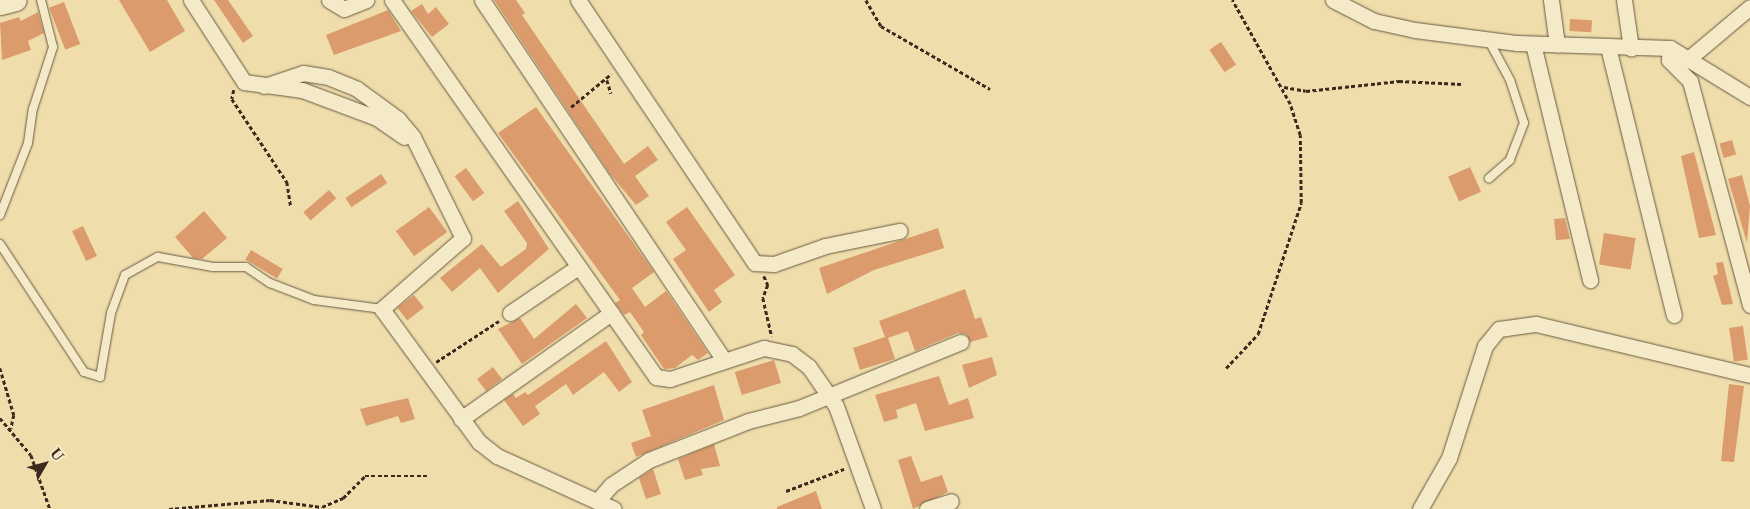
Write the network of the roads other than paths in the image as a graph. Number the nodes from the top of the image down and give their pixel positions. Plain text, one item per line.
1 (16, 0) edge
2 (42, 0) edge
3 (191, 0) edge
4 (329, 0) edge
5 (366, 0) edge
6 (392, 0) edge
7 (482, 0) edge
8 (578, 0) edge
9 (1333, 0) edge
10 (1551, 0) edge
11 (1624, 0) edge
12 (0, 4) edge
13 (1750, 7) edge
14 (1488, 39) junction
15 (1533, 44) junction
16 (1557, 45) junction
17 (1608, 47) junction
18 (1631, 48) junction
19 (1670, 48) junction
20 (1687, 60) junction
21 (264, 86) junction
22 (1750, 98) edge
23 (422, 156) junction
24 (1489, 178) dead end
25 (0, 215) edge
26 (899, 231) dead end
27 (0, 244) edge
28 (578, 267) junction
29 (1590, 280) dead end
30 (1750, 304) edge
31 (382, 309) junction
32 (510, 313) road end
33 (611, 313) junction
34 (1674, 315) dead end
35 (961, 342) dead end
36 (724, 360) junction
37 (1750, 375) edge
38 (828, 395) junction
39 (461, 419) junction
40 (599, 499) junction
41 (951, 501) dead end
42 (614, 509) edge
43 (873, 509) edge
44 (927, 509) edge
45 (1420, 509) edge

1 - 12 street
2 - 25 lane
3 - 21 street
4 - 5 street
6 - 28 street
7 - 36 street
8 - 26 street
9 - 14 street
10 - 16 street
11 - 18 street
13 - 20 street
14 - 15 street
14 - 24 lane
15 - 16 street
15 - 29 street
16 - 17 street
17 - 18 street
17 - 34 street
18 - 19 street
19 - 20 street
19 - 30 street
20 - 22 street
21 - 23 street
21 - 23 street
23 - 31 street
27 - 31 lane
28 - 32 street
28 - 33 street
31 - 39 street
33 - 36 street
33 - 39 street
35 - 38 street
36 - 38 street
37 - 45 street
38 - 40 street
38 - 43 street
39 - 40 street
40 - 42 street
41 - 44 street

